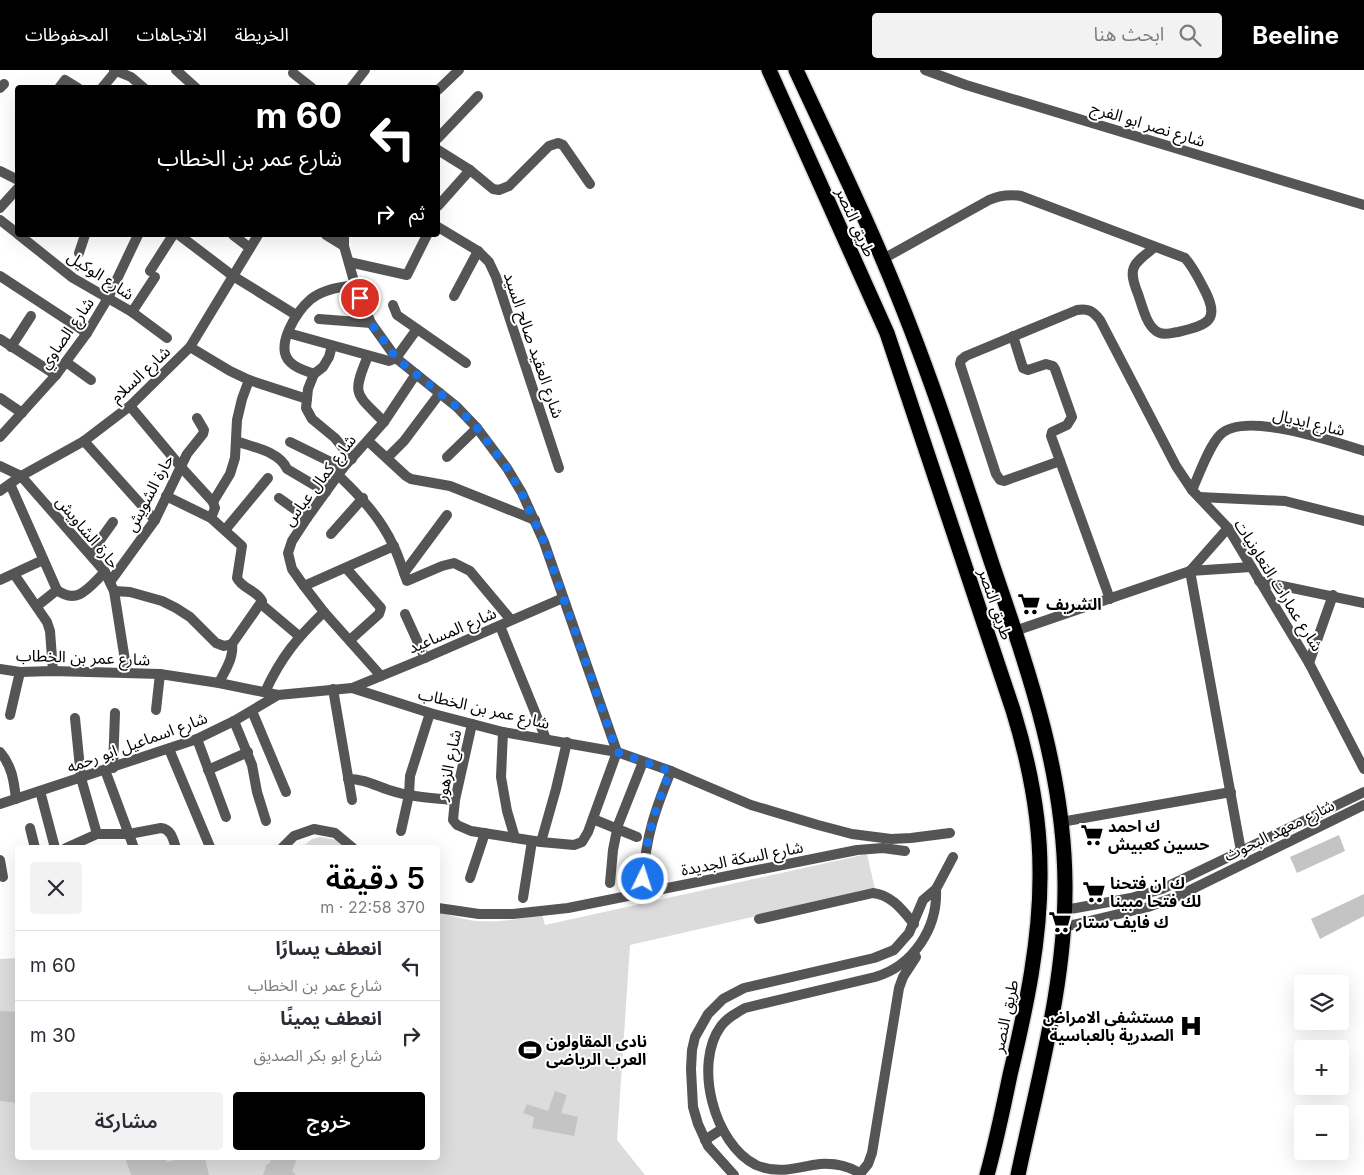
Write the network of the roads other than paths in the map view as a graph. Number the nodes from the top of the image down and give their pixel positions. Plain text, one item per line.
1 (115, 70) edge
2 (176, 70) edge
3 (365, 70) edge
4 (459, 70) edge
5 (769, 70) edge
6 (796, 70) edge
7 (925, 70) edge
8 (293, 73) dead end
9 (61, 85) edge
10 (73, 85) edge
11 (104, 85) edge
12 (140, 85) edge
13 (193, 85) edge
14 (308, 85) edge
15 (353, 85) edge
16 (440, 88) edge
17 (478, 96) dead end
18 (440, 136) edge
19 (440, 151) edge
20 (470, 170) junction
21 (0, 171) edge
22 (15, 178) edge
23 (590, 184) dead end
24 (15, 191) edge
25 (440, 204) edge
26 (1364, 205) edge
27 (0, 208) edge
28 (0, 220) edge
29 (440, 228) edge
30 (15, 232) edge
31 (22, 237) edge
32 (84, 237) edge
33 (137, 237) edge
34 (172, 237) edge
35 (182, 237) edge
36 (236, 237) edge
37 (257, 237) edge
38 (329, 237) edge
39 (344, 237) edge
40 (426, 237) edge
41 (344, 246) junction
42 (1154, 247) junction
43 (250, 248) junction
44 (478, 251) junction
45 (79, 253) dead end
46 (883, 259) junction
47 (349, 262) junction
48 (0, 276) edge
49 (233, 276) junction
50 (355, 285) junction
51 (454, 296) dead end
52 (108, 298) junction
53 (393, 305) dead end
54 (132, 312) junction
55 (296, 314) junction
56 (31, 316) dead end
57 (319, 319) dead end
58 (371, 323) junction
59 (417, 330) junction
60 (87, 332) junction
61 (288, 333) junction
62 (1013, 336) junction
63 (167, 338) dead end
64 (0, 339) edge
65 (332, 346) junction
66 (11, 347) junction
67 (190, 347) junction
68 (368, 356) junction
69 (396, 358) junction
70 (66, 362) junction
71 (466, 363) dead end
72 (314, 374) junction
73 (416, 374) junction
74 (56, 375) junction
75 (92, 380) dead end
76 (249, 380) junction
77 (440, 393) junction
78 (0, 398) edge
79 (307, 399) junction
80 (130, 406) junction
81 (22, 413) junction
82 (197, 418) dead end
83 (384, 422) junction
84 (477, 428) junction
85 (0, 437) edge
86 (84, 441) junction
87 (368, 441) junction
88 (236, 442) junction
89 (290, 442) dead end
90 (1364, 451) edge
91 (447, 457) dead end
92 (387, 458) junction
93 (352, 459) junction
94 (1060, 461) junction
95 (0, 466) edge
96 (181, 467) junction
97 (559, 468) dead end
98 (341, 472) junction
99 (21, 476) junction
100 (268, 478) dead end
101 (10, 484) junction
102 (0, 491) edge
103 (326, 492) junction
104 (1195, 494) junction
105 (166, 496) junction
106 (280, 498) dead end
107 (363, 498) junction
108 (213, 502) junction
109 (447, 515) dead end
110 (211, 518) junction
111 (307, 518) junction
112 (155, 520) junction
113 (534, 520) junction
114 (1364, 521) edge
115 (113, 522) dead end
116 (1228, 528) junction
117 (225, 530) junction
118 (330, 534) dead end
119 (394, 546) junction
120 (90, 554) junction
121 (43, 560) junction
122 (1251, 567) junction
123 (346, 568) junction
124 (1190, 571) junction
125 (14, 574) junction
126 (405, 577) junction
127 (0, 580) edge
128 (1259, 581) junction
129 (110, 582) junction
130 (304, 586) junction
131 (57, 590) junction
132 (1333, 595) junction
133 (563, 598) junction
134 (1110, 599) junction
135 (1364, 603) edge
136 (261, 604) junction
137 (37, 606) junction
138 (324, 612) junction
139 (405, 614) dead end
140 (511, 620) junction
141 (500, 626) junction
142 (1015, 631) junction
143 (299, 636) junction
144 (350, 640) junction
145 (232, 644) junction
146 (425, 658) junction
147 (1310, 663) junction
148 (0, 669) edge
149 (53, 671) junction
150 (20, 672) junction
151 (127, 674) junction
152 (160, 674) junction
153 (381, 676) junction
154 (219, 683) junction
155 (352, 688) junction
156 (333, 689) junction
157 (265, 692) junction
158 (278, 695) junction
159 (156, 710) dead end
160 (252, 711) junction
161 (115, 713) dead end
162 (430, 713) junction
163 (10, 715) dead end
164 (75, 718) dead end
165 (234, 721) junction
166 (472, 724) junction
167 (503, 732) junction
168 (197, 739) junction
169 (546, 739) junction
170 (567, 742) junction
171 (169, 748) junction
172 (0, 752) edge
173 (248, 752) junction
174 (617, 752) junction
175 (643, 762) junction
176 (109, 769) junction
177 (1364, 769) edge
178 (208, 770) junction
179 (670, 771) junction
180 (81, 778) junction
181 (348, 778) junction
182 (40, 791) junction
183 (286, 792) dead end
184 (1231, 792) junction
185 (1364, 792) edge
186 (410, 795) junction
187 (16, 799) junction
188 (352, 800) dead end
189 (455, 800) junction
190 (0, 804) edge
191 (1364, 805) edge
192 (226, 817) dead end
193 (593, 819) junction
194 (266, 822) dead end
195 (1061, 822) junction
196 (30, 828) dead end
197 (617, 830) junction
198 (401, 831) dead end
199 (485, 833) junction
200 (950, 833) dead end
201 (97, 834) junction
202 (129, 834) junction
203 (637, 837) dead end
204 (515, 838) junction
205 (537, 842) junction
206 (34, 845) edge
207 (54, 845) edge
208 (73, 845) edge
209 (133, 845) edge
210 (175, 845) edge
211 (209, 845) edge
212 (285, 845) edge
213 (349, 845) edge
214 (905, 851) dead end
215 (1241, 851) junction
216 (953, 857) dead end
217 (0, 860) edge
218 (3, 877) dead end
219 (470, 878) dead end
220 (643, 879) dead end
221 (610, 883) dead end
222 (936, 889) junction
223 (523, 898) dead end
224 (440, 908) edge
225 (1065, 910) junction
226 (919, 912) junction
227 (932, 918) junction
228 (759, 919) dead end
229 (914, 924) junction
230 (1064, 927) junction
231 (917, 949) junction
232 (884, 955) junction
233 (886, 974) junction
234 (723, 999) junction
235 (732, 1015) junction
236 (722, 1129) junction
237 (705, 1140) junction
238 (860, 1174) edge
239 (734, 1175) edge
240 (987, 1175) edge
241 (1018, 1175) edge

1 - 11 street
1 - 12 street
2 - 13 street
3 - 15 street
4 - 16 street
5 - 240 highway, طريق النصر
6 - 46 highway, طريق النصر
7 - 26 street, شارع نصر ابو الفرج
8 - 14 street
9 - 10 street
17 - 18 street
19 - 20 street
20 - 23 street
20 - 25 street
21 - 22 street
24 - 27 street
28 - 30 street, شارع الوكيل
29 - 44 street, شارع العقيد صالح السيد
31 - 52 street, شارع الوكيل
32 - 45 street
33 - 52 street, شارع الصاوي
34 - 54 street
35 - 49 street
36 - 43 street
37 - 43 street, شارع السلام
38 - 41 street
39 - 41 street
40 - 47 street
41 - 47 street
42 - 42 street
42 - 46 street
43 - 49 street, شارع السلام
44 - 51 street
44 - 97 street, شارع العقيد صالح السيد
46 - 142 highway, طريق النصر
47 - 50 street
48 - 60 street
49 - 55 street
49 - 67 street, شارع السلام
50 - 55 street
50 - 58 street
52 - 54 street, شارع الوكيل
52 - 60 street, شارع الصاوي
53 - 59 street
54 - 63 street, شارع الوكيل
55 - 61 street
56 - 66 street
57 - 58 street
58 - 69 street
59 - 69 street
59 - 71 street
60 - 70 street, شارع الصاوي
61 - 65 street
61 - 72 street
62 - 94 street
62 - 94 street
62 - 104 street, شارع عمارات التعاونيات
64 - 66 street
65 - 68 street
65 - 72 street
66 - 74 street
67 - 76 street
67 - 80 street, شارع السلام
68 - 69 street
68 - 83 street
69 - 73 street
70 - 74 street, شارع الصاوي
70 - 75 street
72 - 79 street
73 - 77 street
73 - 83 street, شارع كمال عباس
74 - 81 street, شارع الصاوي
76 - 79 street
76 - 88 street
77 - 84 street
77 - 92 street
78 - 81 street
79 - 93 street
80 - 86 street, شارع السلام
80 - 96 street
81 - 85 street, شارع الصاوي
82 - 96 street, حارة الشويش
83 - 87 street, شارع كمال عباس
84 - 91 street
84 - 113 street
86 - 99 street, شارع السلام
86 - 112 street
87 - 92 street
87 - 93 street, شارع كمال عباس
88 - 103 street
88 - 108 street
89 - 98 street
90 - 104 street, شارع ايديال
92 - 113 street
93 - 98 street, شارع كمال عباس
94 - 134 street
95 - 99 street
96 - 105 street, حارة الشويش
96 - 108 street
98 - 103 street, شارع كمال عباس
98 - 107 street
99 - 101 street, شارع السلام
99 - 120 street, حارة الشاويش
100 - 117 street
101 - 102 street, شارع السلام
101 - 121 street
103 - 111 street, شارع كمال عباس
104 - 114 street
104 - 116 street, شارع عمارات التعاونيات
105 - 110 street
105 - 112 street, حارة الشويش
106 - 111 street
107 - 118 street
107 - 119 street
108 - 110 street
109 - 126 street
110 - 117 street
111 - 130 street, شارع كمال عباس
112 - 129 street, حارة الشويش
113 - 133 street
115 - 120 street
116 - 122 street, شارع عمارات التعاونيات
116 - 124 street
117 - 136 street
119 - 123 street
119 - 126 street
120 - 129 street, حارة الشاويش
121 - 125 street
121 - 131 street
122 - 124 street
122 - 128 street, شارع عمارات التعاونيات
123 - 130 street
123 - 144 street
124 - 134 street
124 - 184 street
125 - 127 street
125 - 137 street
126 - 140 street
128 - 132 street
128 - 147 street, شارع عمارات التعاونيات
129 - 131 street, حارة الشويش
129 - 145 street
129 - 151 street, حارة الشاويش
130 - 138 street, شارع كمال عباس
131 - 137 street
132 - 135 street
132 - 147 street
133 - 140 street, شارع المساعيد
133 - 174 street
134 - 142 street
136 - 143 street
136 - 145 street
137 - 149 street
138 - 143 street
138 - 144 street, شارع كمال عباس
139 - 146 street
140 - 141 street, شارع المساعيد
141 - 146 street, شارع المساعيد
141 - 169 street
142 - 195 highway, طريق النصر
143 - 157 street
144 - 153 street, شارع كمال عباس
145 - 154 street
146 - 153 street, شارع المساعيد
147 - 177 street, شارع عمارات التعاونيات
148 - 150 street, شارع عمر بن الخطاب
149 - 150 street, شارع عمر بن الخطاب
149 - 151 street, شارع عمر بن الخطاب
150 - 163 street
151 - 152 street, شارع عمر بن الخطاب
152 - 154 street, شارع عمر بن الخطاب
152 - 159 street
153 - 155 street, شارع المساعيد
154 - 157 street, شارع عمر بن الخطاب
155 - 156 street, شارع عمر بن الخطاب
155 - 162 street, شارع عمر بن الخطاب
156 - 158 street, شارع عمر بن الخطاب
156 - 181 street
157 - 158 street, شارع عمر بن الخطاب
158 - 160 street, شارع اسماعيل ابو رحمه
160 - 165 street, شارع اسماعيل ابو رحمه
160 - 183 street
161 - 176 street
162 - 166 street, شارع عمر بن الخطاب
162 - 186 street
164 - 180 street
165 - 168 street, شارع اسماعيل ابو رحمه
165 - 173 street
166 - 167 street, شارع عمر بن الخطاب
166 - 189 street, شارع الزهور
167 - 169 street, شارع عمر بن الخطاب
167 - 204 street
168 - 171 street, شارع اسماعيل ابو رحمه
168 - 178 street
169 - 170 street, شارع عمر بن الخطاب
170 - 174 street, شارع عمر بن الخطاب
170 - 205 street
171 - 176 street, شارع اسماعيل ابو رحمه
171 - 211 street
172 - 187 street
173 - 178 street
173 - 194 street
174 - 175 street, شارع عمر بن الخطاب
174 - 193 street
175 - 179 street, شارع عمر بن الخطاب
175 - 197 street
176 - 180 street, شارع اسماعيل ابو رحمه
176 - 202 street
178 - 192 street
179 - 200 street, شارع عمر بن الخطاب
179 - 220 street
180 - 182 street, شارع اسماعيل ابو رحمه
180 - 201 street
181 - 186 street
181 - 188 street
182 - 187 street, شارع اسماعيل ابو رحمه
182 - 207 street
184 - 195 street
184 - 215 street
185 - 215 street, شارع معهد البحوث
186 - 189 street
186 - 198 street
187 - 190 street, شارع اسماعيل ابو رحمه
189 - 199 street, شارع الزهور
191 - 230 street, شارع معهد البحوث
193 - 197 street
193 - 205 street, شارع الزهور
195 - 225 highway, طريق النصر
196 - 206 street
197 - 203 street
197 - 221 street
199 - 204 street, شارع الزهور
199 - 219 street
201 - 202 street
201 - 208 street
202 - 209 street
202 - 210 street
204 - 205 street, شارع الزهور
205 - 223 street
212 - 213 street
214 - 224 street, شارع السكة الجديدة
215 - 225 street, شارع معهد البحوث
216 - 222 street
217 - 218 street
222 - 226 street
222 - 227 street
225 - 230 highway, طريق النصر
226 - 227 street
226 - 229 street
227 - 231 street
228 - 229 street
229 - 232 street
230 - 241 highway, طريق النصر
231 - 233 street
231 - 238 street
232 - 233 street
232 - 234 street
233 - 235 street
234 - 235 street
234 - 237 street
235 - 236 street
236 - 237 street
236 - 238 street
237 - 239 street

